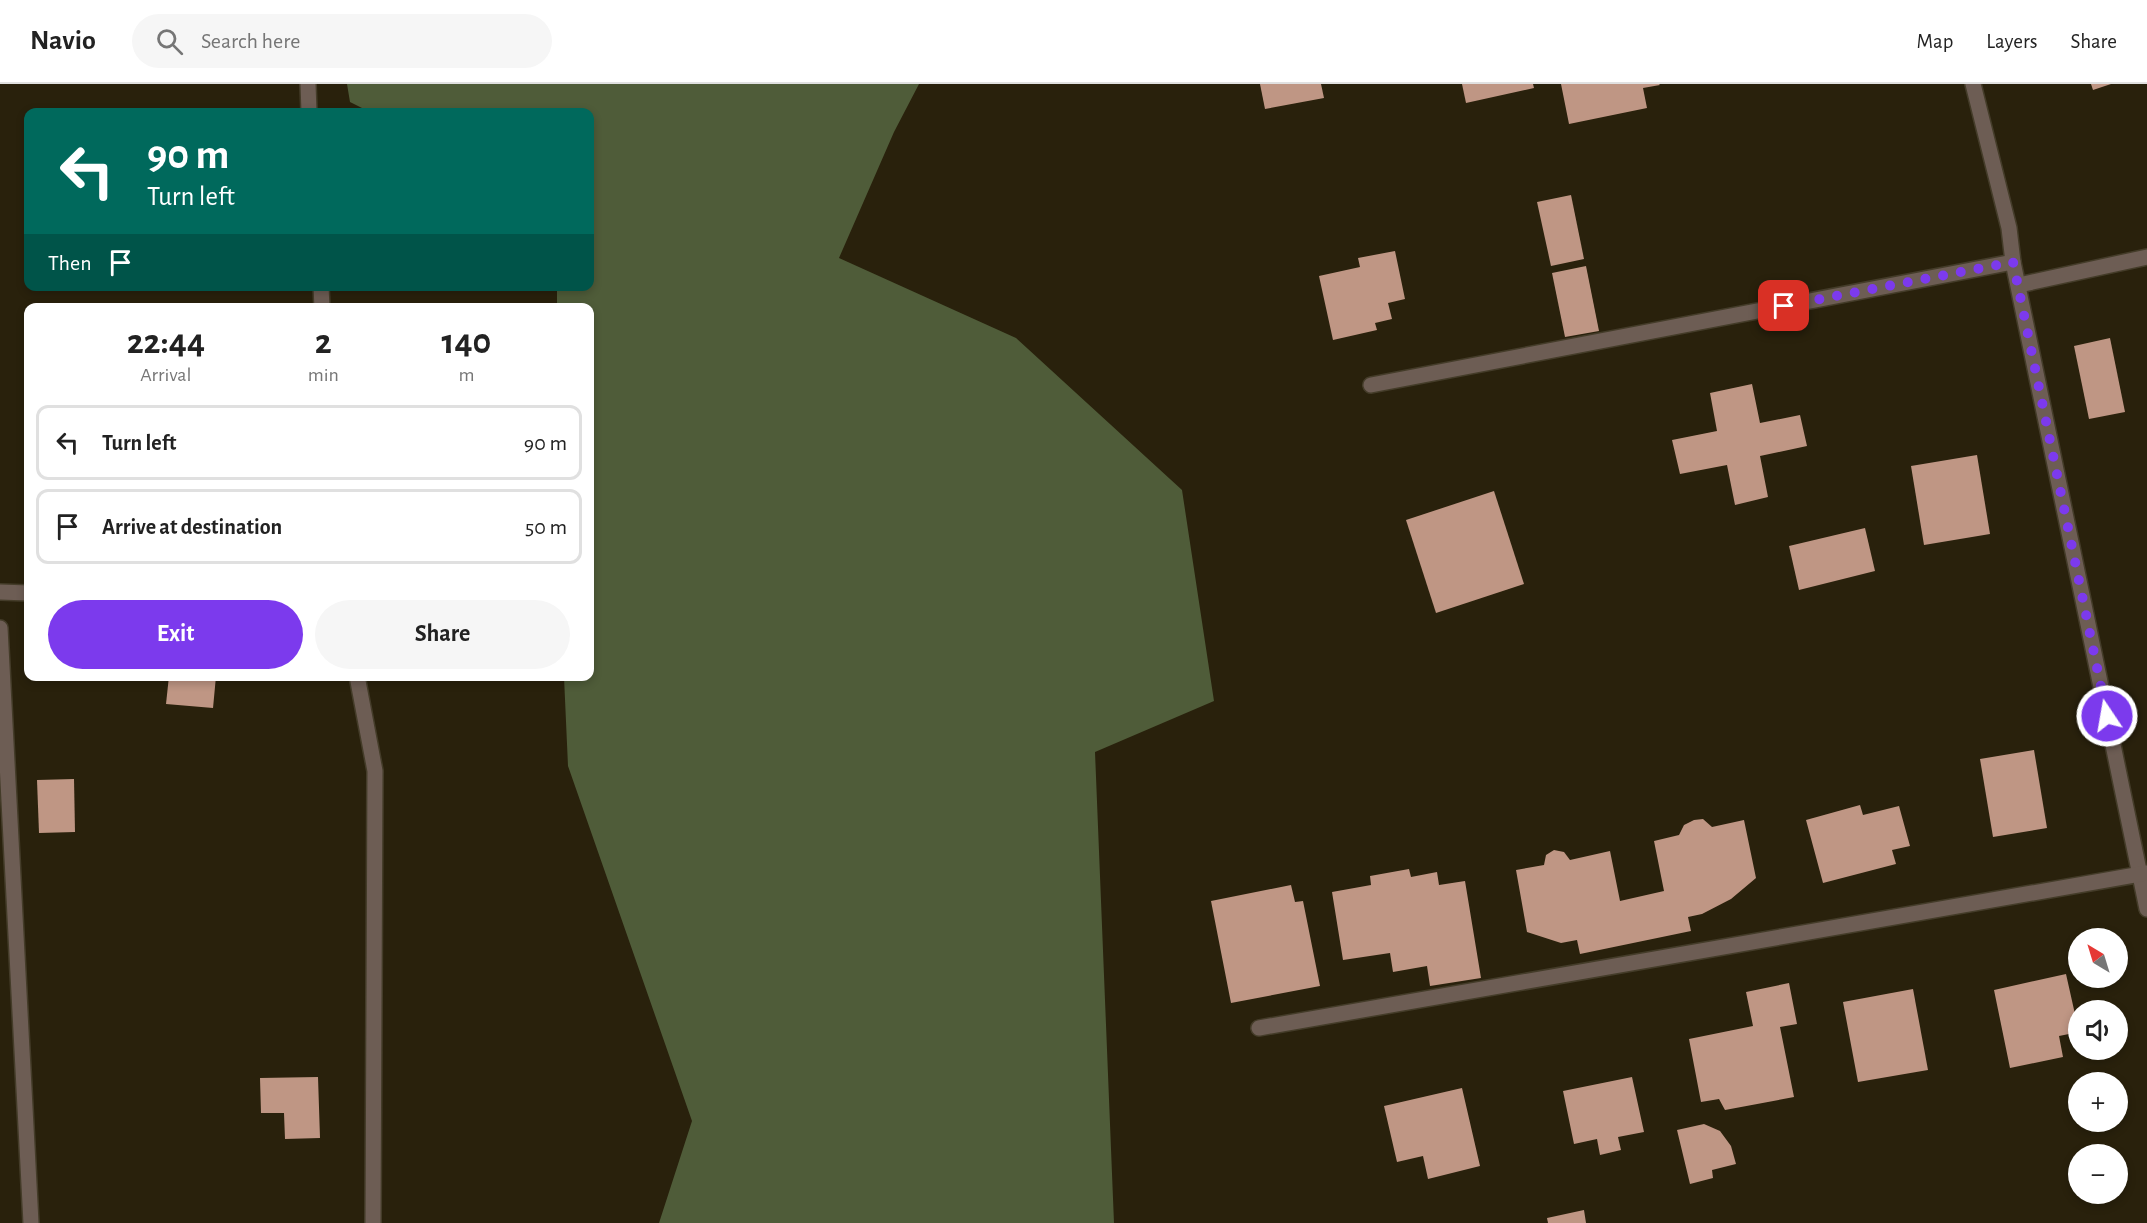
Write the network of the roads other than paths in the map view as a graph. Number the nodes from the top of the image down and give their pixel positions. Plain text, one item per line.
1 (308, 84) edge
2 (1973, 84) edge
3 (309, 108) edge
4 (2147, 257) edge
5 (2013, 262) junction
6 (2019, 285) junction
7 (1371, 385) dead end
8 (0, 592) edge
9 (24, 592) edge
10 (0, 628) edge
11 (358, 681) edge
12 (2143, 874) edge
13 (2147, 909) edge
14 (1259, 1028) dead end
15 (31, 1223) edge
16 (373, 1223) edge

1 - 3 street
2 - 5 street
4 - 6 street
5 - 6 street
5 - 7 street
6 - 12 street
8 - 9 street
10 - 15 street
11 - 16 street
12 - 13 street
12 - 14 street

